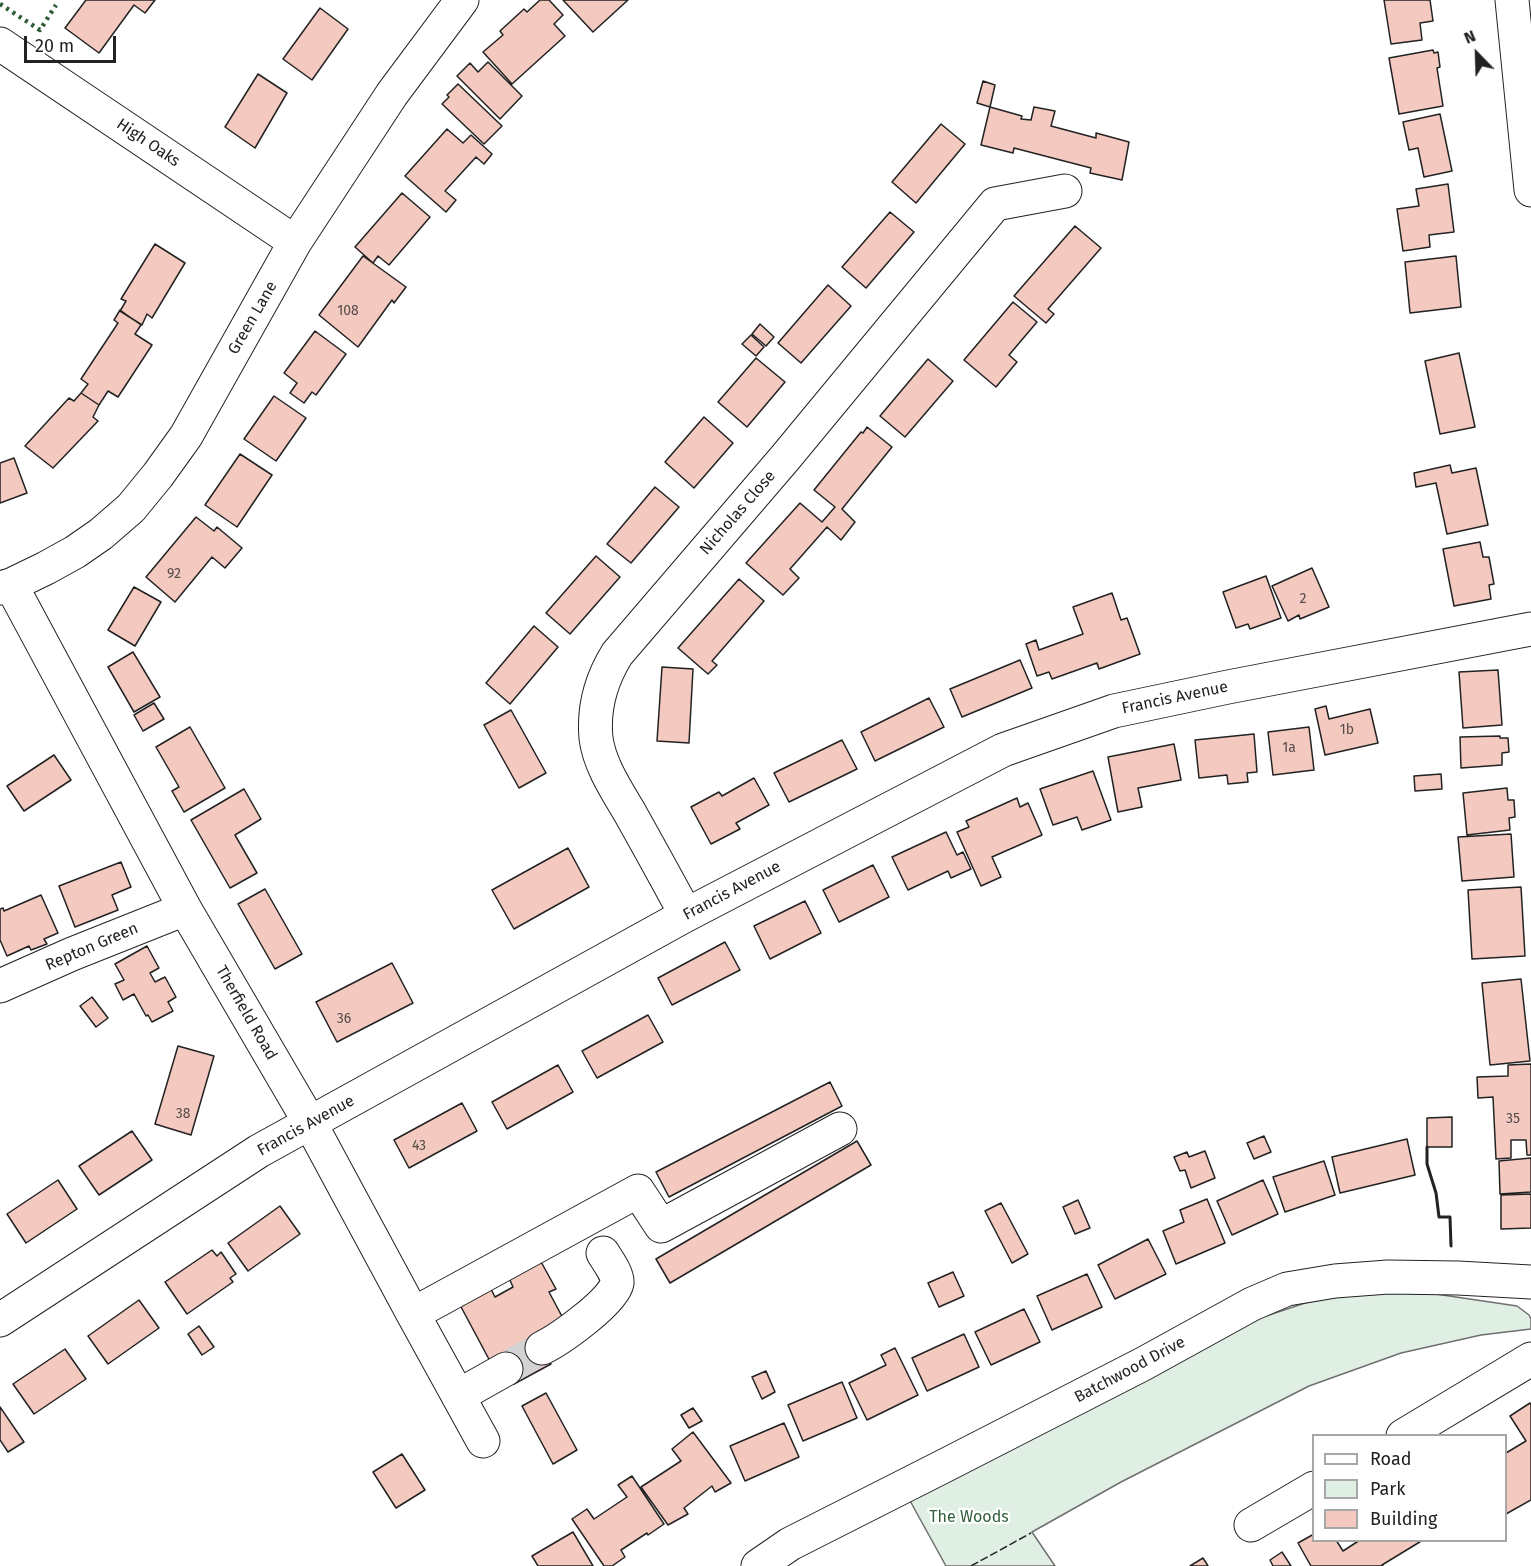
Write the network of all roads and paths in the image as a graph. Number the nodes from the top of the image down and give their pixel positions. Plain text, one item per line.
1 (462, 0) edge
2 (1512, 0) edge
3 (0, 44) edge
4 (1531, 190) edge
5 (1065, 191) dead end
6 (295, 242) junction
7 (5, 587) edge
8 (1531, 629) edge
9 (185, 909) junction
10 (686, 915) junction
11 (0, 986) edge
12 (310, 1123) junction
13 (840, 1129) dead end
14 (603, 1252) dead end
15 (1531, 1282) edge
16 (413, 1314) junction
17 (0, 1320) edge
18 (542, 1348) tunnel mouth
19 (1531, 1359) edge
20 (506, 1369) tunnel mouth
21 (458, 1396) junction
22 (1406, 1434) edge
23 (483, 1440) dead end
24 (1312, 1489) edge
25 (1251, 1525) dead end
26 (758, 1566) edge

1 - 6 street, Green Lane
2 - 4 street
3 - 6 street, High Oaks
5 - 10 street, Nicholas Close
6 - 7 street, Green Lane
7 - 9 street, Therfield Road
8 - 10 street, Francis Avenue
9 - 11 street, Repton Green
9 - 12 street, Therfield Road
10 - 12 street, Francis Avenue
12 - 16 street, Therfield Road
12 - 17 street, Francis Avenue
13 - 16 street
14 - 18 street
15 - 26 street, Batchwood Drive
16 - 21 street, Therfield Road
19 - 22 street
20 - 21 street
21 - 23 street, Therfield Road
24 - 25 street

